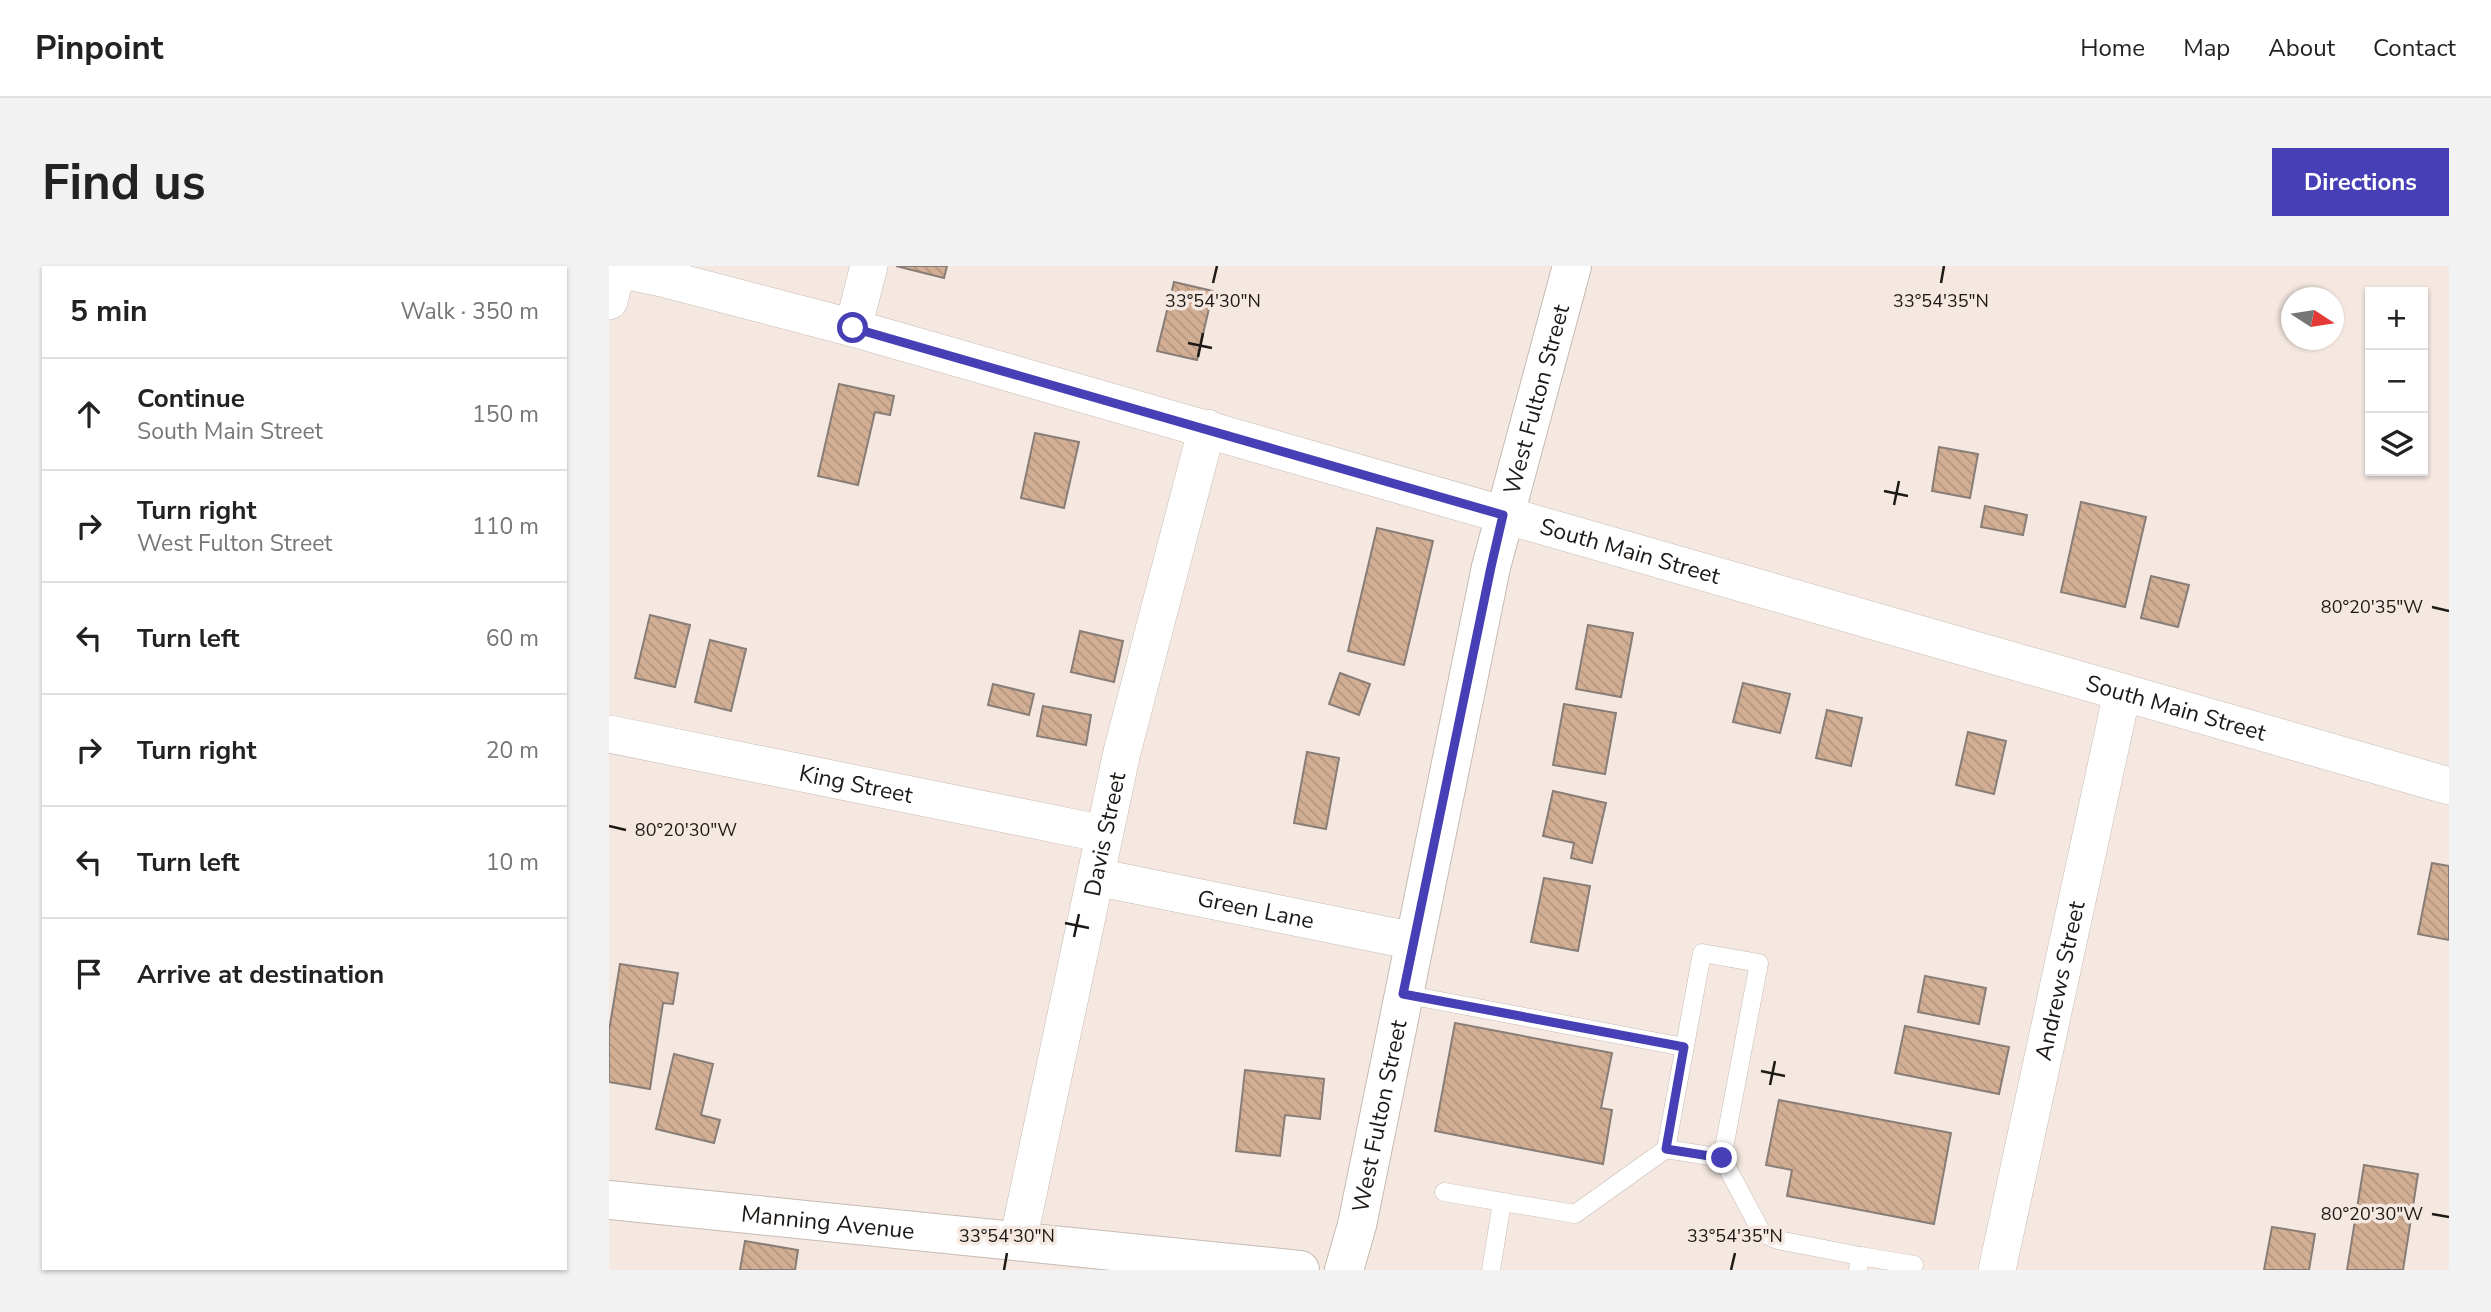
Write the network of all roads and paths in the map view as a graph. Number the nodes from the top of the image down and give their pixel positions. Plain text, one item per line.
1 (869, 266) edge
2 (1572, 266) edge
3 (612, 279) edge
4 (853, 328) junction
5 (1207, 428) junction
6 (1503, 515) junction
7 (2122, 693) junction
8 (609, 734) edge
9 (2449, 786) edge
10 (1104, 834) junction
11 (1096, 877) junction
12 (1414, 941) junction
13 (1403, 994) junction
14 (1684, 1047) junction
15 (1666, 1149) junction
16 (1722, 1158) junction
17 (1444, 1192) dead end
18 (609, 1200) edge
19 (1502, 1202) junction
20 (1019, 1241) junction
21 (1859, 1263) edge
22 (1914, 1265) dead end
23 (1300, 1270) edge
24 (1344, 1270) edge
25 (1491, 1270) edge
26 (1997, 1270) edge

1 - 4 street
2 - 6 street, West Fulton Street
3 - 4 street, South Main Street
4 - 5 street, South Main Street
5 - 6 street, South Main Street
5 - 10 street, Davis Street
6 - 7 street, South Main Street
6 - 12 street, West Fulton Street
7 - 9 street, South Main Street
7 - 26 street, Andrews Street
8 - 10 street, King Street
10 - 11 street, Davis Street
11 - 12 street, Green Lane
11 - 20 street, Davis Street
12 - 13 street, West Fulton Street
13 - 14 lane
13 - 24 street, West Fulton Street
14 - 15 lane
14 - 16 lane
15 - 16 lane
15 - 19 lane
16 - 21 lane
17 - 19 lane
18 - 20 street, Manning Avenue
19 - 25 lane
20 - 23 street, Manning Avenue
21 - 22 lane

